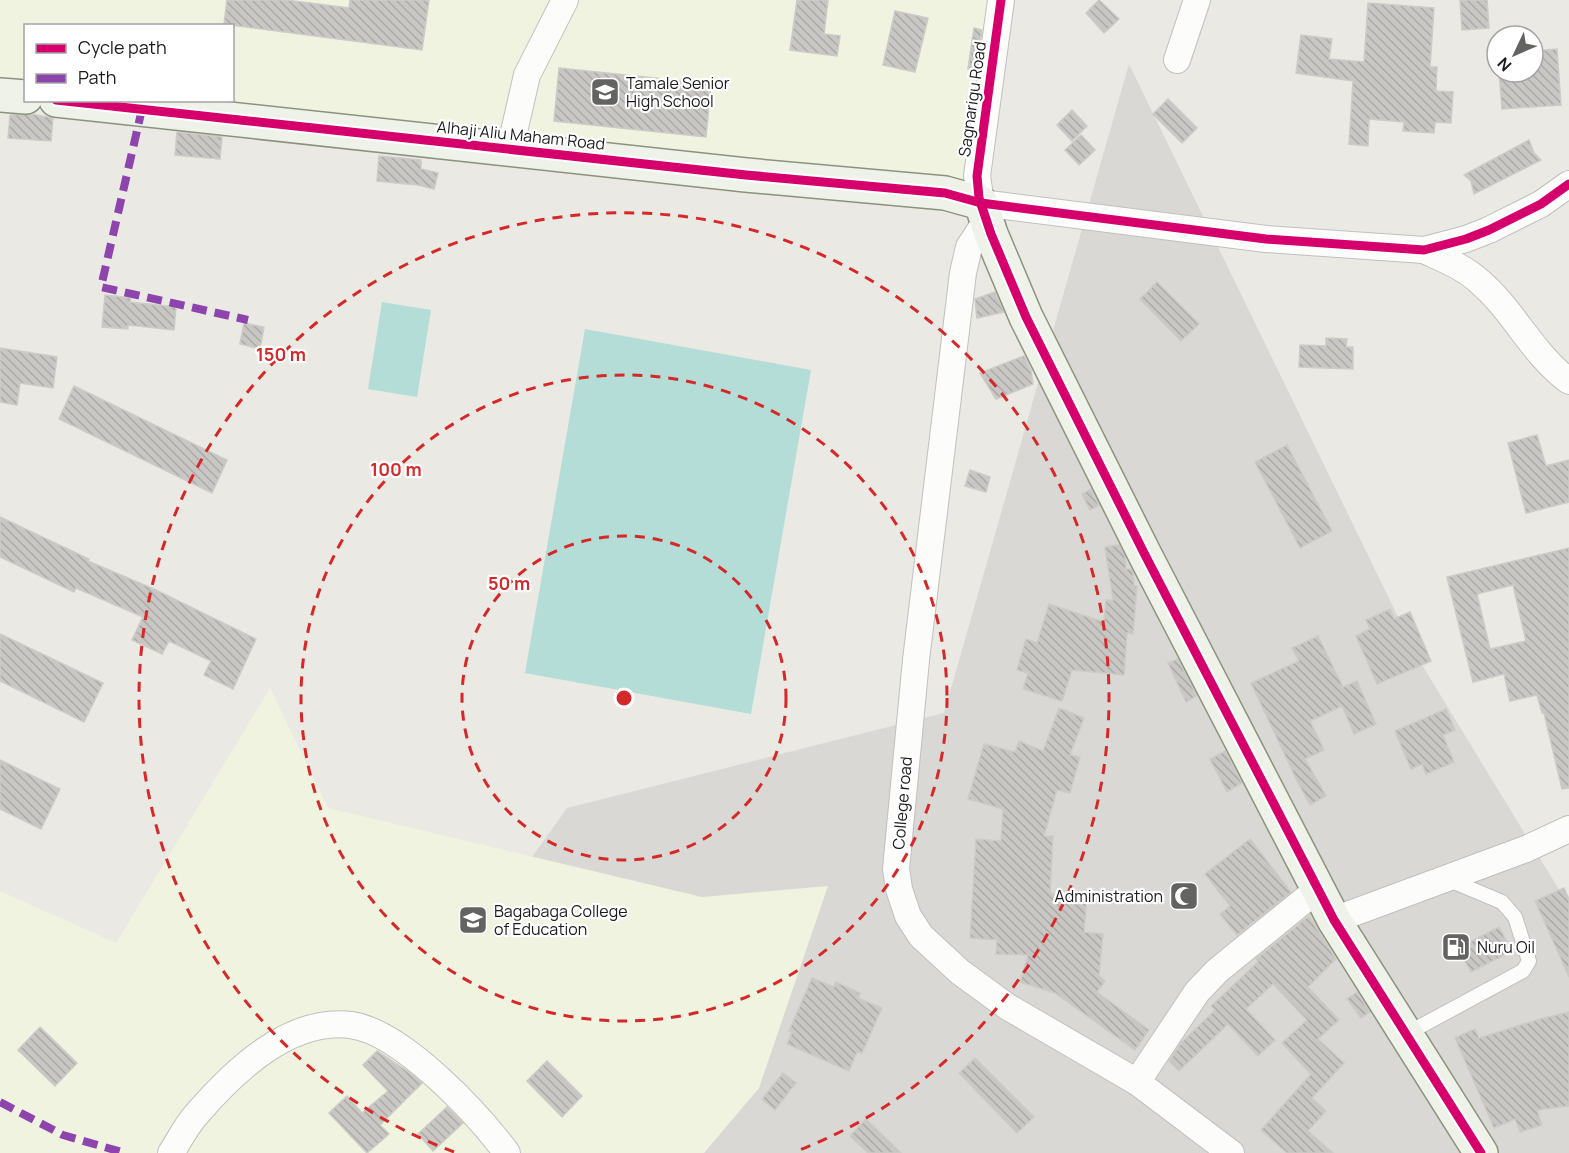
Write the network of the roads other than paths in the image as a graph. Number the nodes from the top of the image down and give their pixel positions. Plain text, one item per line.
1 (565, 0) edge
2 (1001, 0) edge
3 (1197, 0) edge
4 (1177, 60) dead end
5 (0, 94) edge
6 (24, 97) edge
7 (75, 102) edge
8 (510, 149) junction
9 (1569, 184) edge
10 (984, 212) junction
11 (1424, 250) junction
12 (1569, 381) edge
13 (1569, 830) edge
14 (1446, 879) junction
15 (1318, 888) junction
16 (1334, 920) junction
17 (1406, 1034) junction
18 (1137, 1082) junction
19 (171, 1153) edge
20 (507, 1153) edge
21 (1231, 1153) edge
22 (1481, 1153) edge

1 - 8 street
2 - 10 street, Sagnarigu Road
3 - 4 street
5 - 6 street
7 - 8 street, Alhaji Aliu Maham Road
8 - 10 street, Alhaji Aliu Maham Road
9 - 11 street
10 - 11 street
10 - 15 street
10 - 18 street, College road
11 - 12 street
13 - 14 street
14 - 16 street
14 - 17 lane
15 - 16 street
15 - 18 street
16 - 17 street
17 - 22 street
18 - 21 street, College road
19 - 20 street

